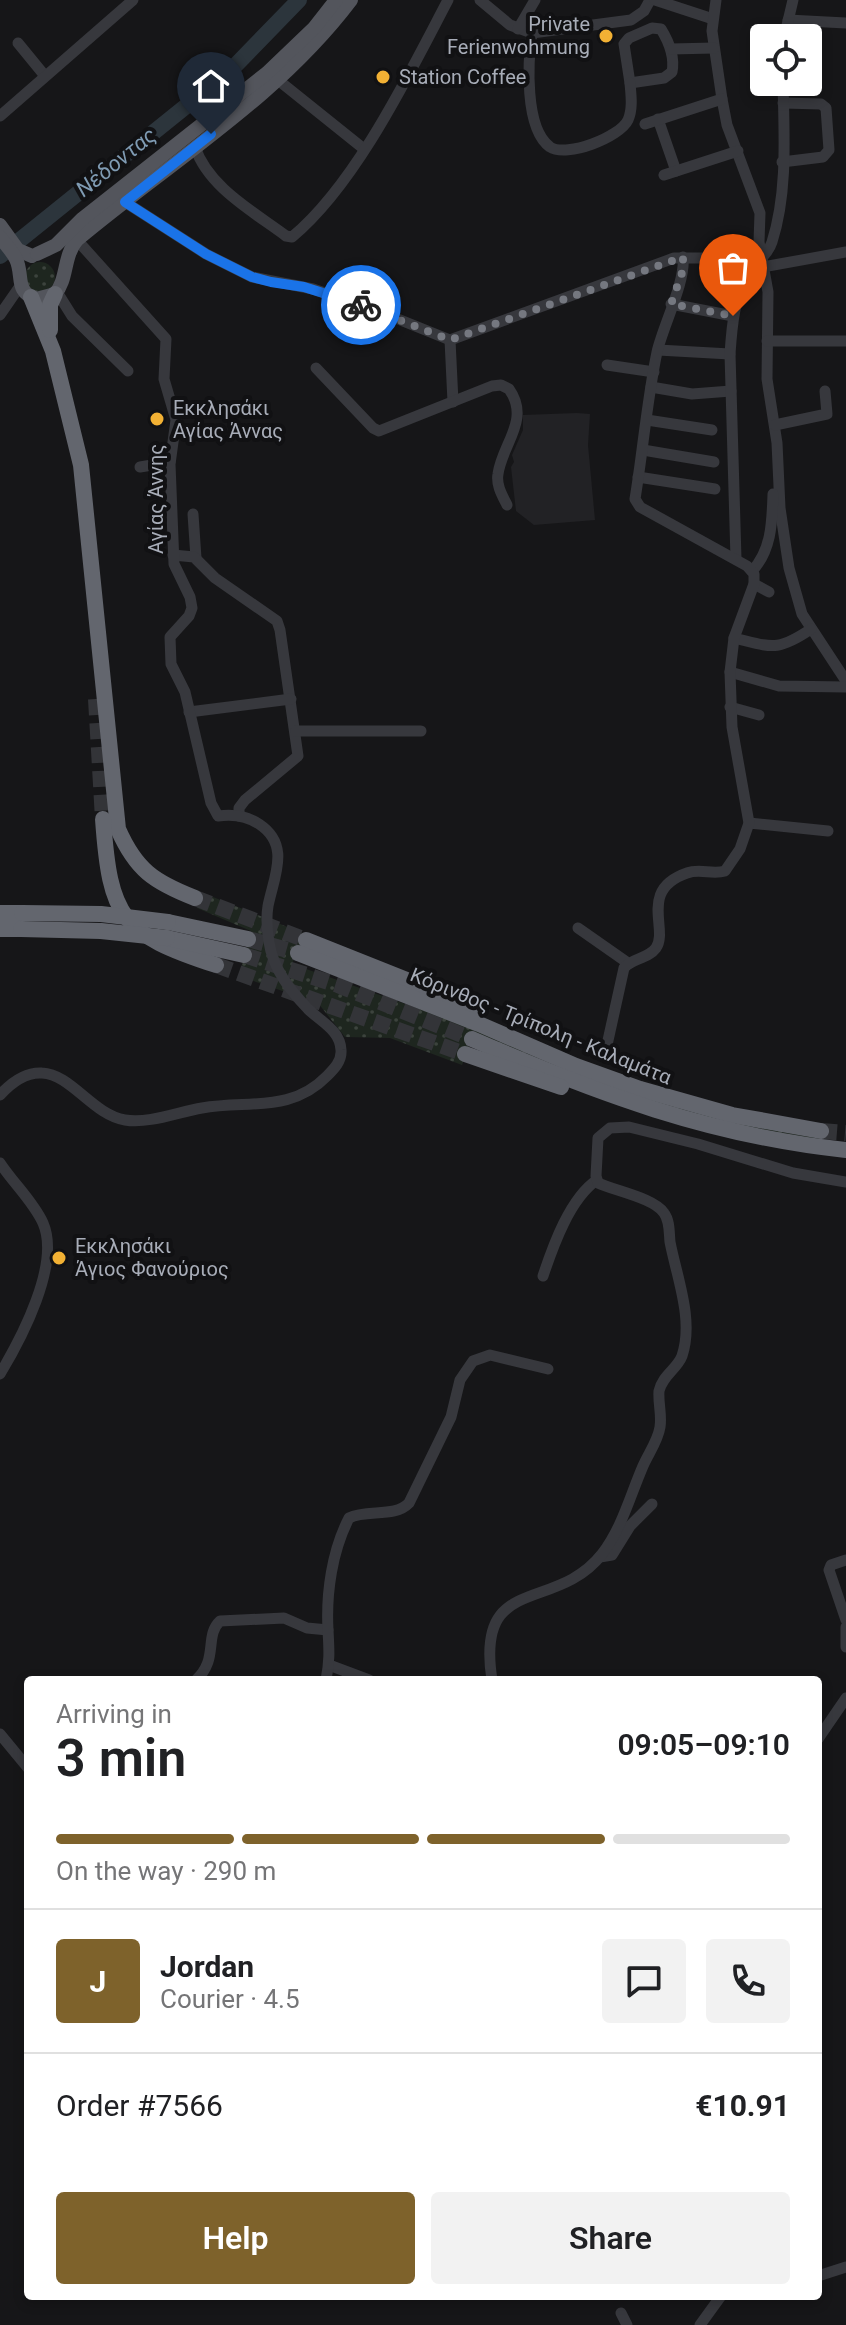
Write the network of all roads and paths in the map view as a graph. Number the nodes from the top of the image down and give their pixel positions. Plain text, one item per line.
1 (133, 0) edge
2 (336, 0) edge
3 (351, 0) edge
4 (448, 0) edge
5 (480, 0) edge
6 (535, 0) edge
7 (653, 0) edge
8 (716, 0) edge
9 (793, 0) edge
10 (713, 19) junction
11 (788, 20) junction
12 (846, 23) edge
13 (787, 24) edge
14 (518, 29) junction
15 (532, 33) junction
16 (18, 43) dead end
17 (714, 48) junction
18 (671, 49) junction
19 (45, 76) junction
20 (278, 80) junction
21 (630, 83) junction
22 (783, 96) edge
23 (722, 99) junction
24 (783, 103) junction
25 (0, 116) edge
26 (658, 119) junction
27 (645, 124) dead end
28 (195, 147) junction
29 (364, 149) junction
30 (738, 151) junction
31 (782, 162) junction
32 (676, 171) junction
33 (664, 175) dead end
34 (125, 202) junction
35 (2, 232) edge
36 (77, 240) junction
37 (846, 252) edge
38 (26, 254) junction
39 (683, 257) junction
40 (759, 265) junction
41 (63, 274) junction
42 (24, 287) junction
43 (56, 293) junction
44 (671, 304) junction
45 (2, 313) edge
46 (733, 316) junction
47 (450, 340) junction
48 (767, 341) junction
49 (846, 341) edge
50 (658, 350) junction
51 (53, 351) junction
52 (730, 354) junction
53 (607, 365) dead end
54 (316, 368) dead end
55 (128, 371) dead end
56 (654, 372) junction
57 (651, 387) junction
58 (731, 391) junction
59 (825, 391) dead end
60 (453, 402) junction
61 (647, 420) junction
62 (775, 425) junction
63 (712, 430) dead end
64 (643, 450) junction
65 (170, 462) junction
66 (714, 462) dead end
67 (140, 467) dead end
68 (779, 467) junction
69 (638, 477) junction
70 (715, 489) dead end
71 (507, 505) dead end
72 (193, 514) dead end
73 (173, 555) junction
74 (196, 558) junction
75 (736, 559) junction
76 (752, 571) junction
77 (754, 584) junction
78 (96, 591) junction
79 (769, 592) dead end
80 (811, 629) junction
81 (734, 638) junction
82 (730, 672) junction
83 (846, 684) edge
84 (96, 699) tunnel mouth
85 (291, 699) junction
86 (730, 707) junction
87 (189, 712) junction
88 (759, 715) dead end
89 (296, 731) junction
90 (421, 731) dead end
91 (239, 816) junction
92 (103, 819) tunnel mouth
93 (749, 823) junction
94 (828, 831) dead end
95 (195, 898) tunnel mouth
96 (0, 913) edge
97 (22, 921) junction
98 (578, 928) dead end
99 (0, 929) edge
100 (302, 946) tunnel mouth
101 (246, 947) tunnel mouth
102 (628, 963) junction
103 (216, 965) tunnel mouth
104 (469, 1047) tunnel mouth
105 (605, 1054) dead end
106 (0, 1095) edge
107 (821, 1131) tunnel mouth
108 (846, 1150) edge
109 (0, 1163) edge
110 (597, 1180) junction
111 (846, 1182) edge
112 (543, 1276) dead end
113 (548, 1369) dead end
114 (0, 1374) edge
115 (652, 1504) dead end
116 (600, 1557) junction
117 (846, 1560) edge
118 (846, 1620) edge
119 (846, 1627) edge
120 (328, 1630) junction
121 (846, 1647) edge
122 (329, 1665) junction
123 (199, 1676) edge
124 (327, 1676) edge
125 (358, 1676) edge
126 (492, 1676) edge
127 (846, 1698) edge
128 (822, 1733) edge
129 (0, 1734) edge
130 (24, 1763) edge
131 (846, 2267) edge
132 (822, 2275) edge
133 (718, 2300) edge
134 (621, 2313) dead end
135 (627, 2325) edge
136 (700, 2325) edge

1 - 19 street
2 - 38 main road
3 - 20 main road
4 - 29 street
5 - 14 street
6 - 14 street
7 - 10 street
7 - 15 street
8 - 10 street
9 - 11 street
10 - 17 street
11 - 12 street
11 - 13 street
14 - 15 street
15 - 21 street
16 - 19 street
17 - 18 street
17 - 23 street
18 - 21 street
18 - 21 street
19 - 25 street
20 - 28 main road
20 - 29 street
22 - 24 street
23 - 26 street
23 - 30 street
24 - 31 street
24 - 31 street
26 - 27 street
26 - 32 street
28 - 29 street
28 - 34 main road
30 - 32 street
30 - 40 street
31 - 40 street
32 - 33 street
34 - 36 main road
34 - 47 street
35 - 38 main road
36 - 41 main road
36 - 65 street, Αγίας Άννης
37 - 40 street
38 - 41 main road
38 - 42 main road
39 - 40 street
39 - 44 street
39 - 47 street
40 - 46 street
40 - 48 street
41 - 43 main road
42 - 43 main road
42 - 45 street
42 - 51 highway
43 - 51 highway
43 - 55 street
44 - 46 street
44 - 50 street
46 - 52 street
47 - 60 street
48 - 49 street
48 - 62 street
50 - 52 street
50 - 56 street
51 - 78 highway
52 - 58 street
53 - 56 street
54 - 60 street
56 - 57 street
57 - 58 street
57 - 61 street
58 - 75 street
59 - 62 street
60 - 71 street
61 - 63 street
61 - 64 street
62 - 68 street
64 - 66 street
64 - 69 street
65 - 67 street
65 - 73 street, Αγίας Άννης
68 - 76 street
68 - 80 street
69 - 70 street
69 - 75 street
72 - 74 street
73 - 74 street
73 - 87 street, Αγίας Άννης
74 - 85 street
75 - 76 street
76 - 77 street
77 - 79 street
77 - 81 street
78 - 84 highway
78 - 95 highway
80 - 81 street
80 - 83 street
81 - 82 street
82 - 83 street
82 - 86 street
85 - 87 street
85 - 89 street
86 - 88 street
86 - 93 street
87 - 91 street, Αγίας Άννης
89 - 90 street
89 - 91 street
91 - 106 street, Αγίας Άννης
92 - 103 highway
93 - 94 street
93 - 102 street
96 - 97 highway
97 - 99 highway
97 - 101 highway, bridge
98 - 102 street
100 - 107 highway, Κόρινθος - Τρίπολη - Καλαμάτα
102 - 105 street
104 - 108 highway, Κόρινθος - Τρίπολη - Καλαμάτα
109 - 114 street
110 - 111 street
110 - 112 street
110 - 116 street
113 - 120 street
115 - 116 street
116 - 126 street
117 - 118 street
119 - 121 street
120 - 122 street
120 - 123 street
122 - 124 street
122 - 125 street
127 - 128 street
129 - 130 street
131 - 132 street
133 - 136 street
134 - 135 street

